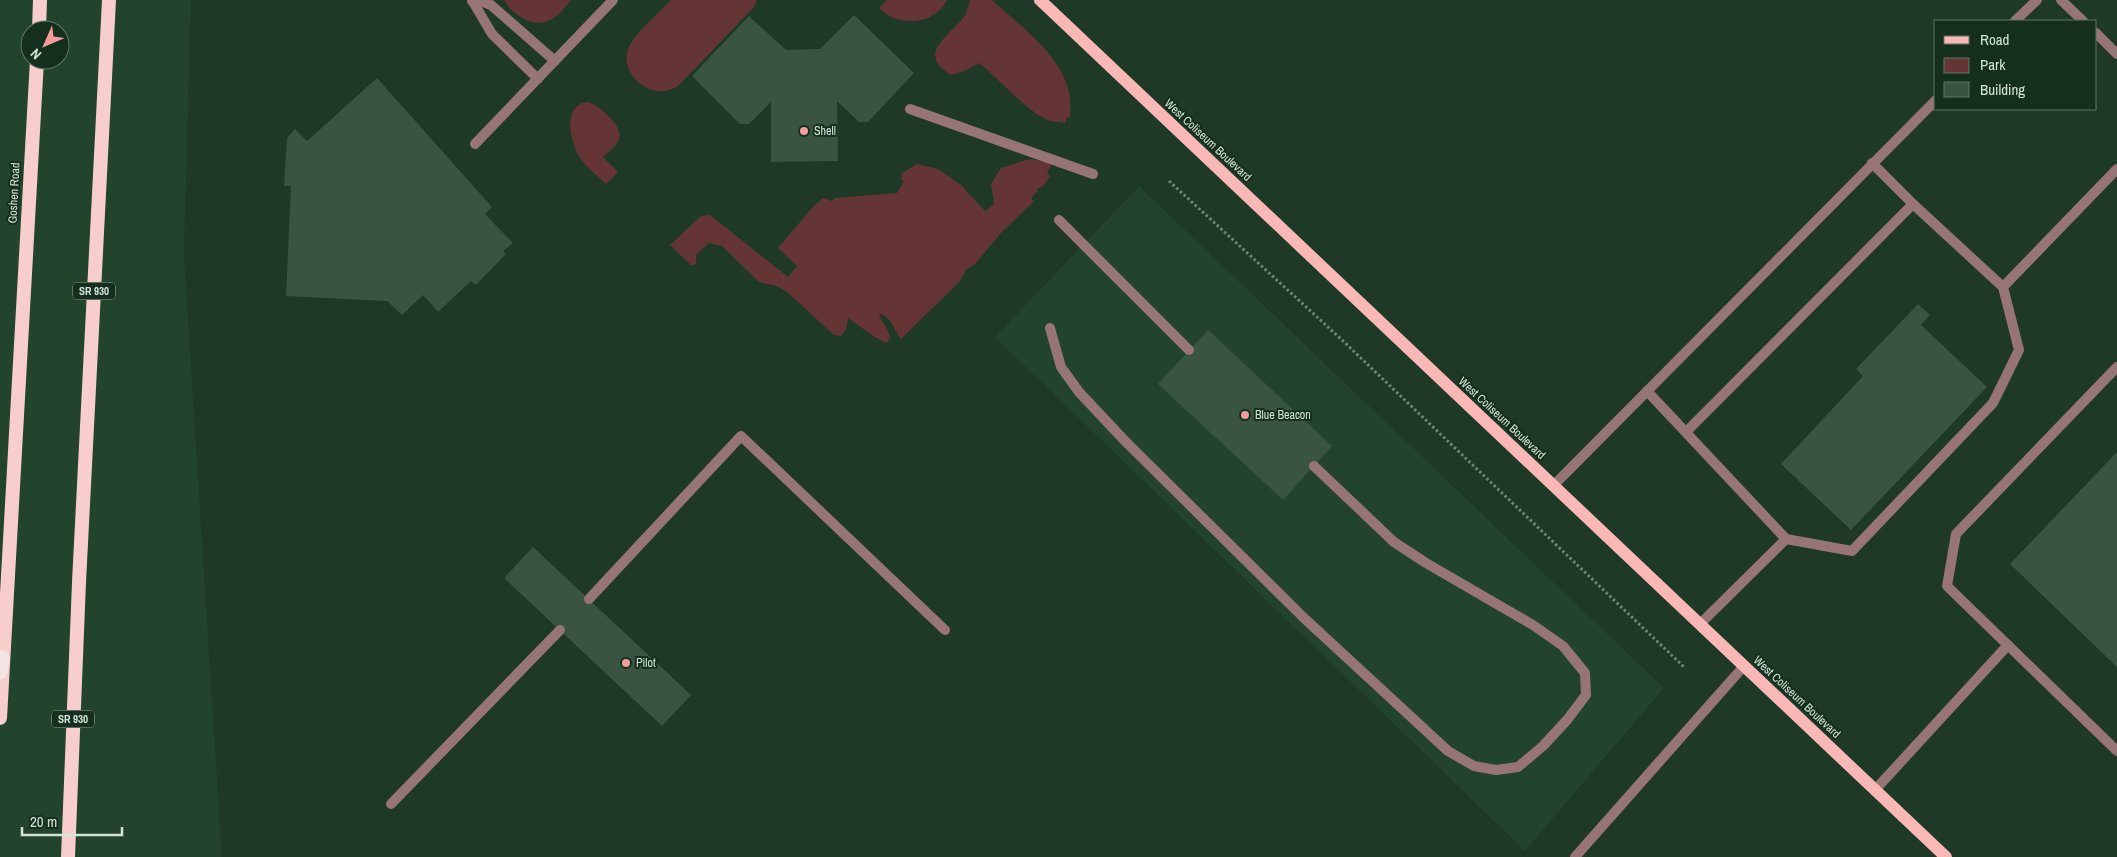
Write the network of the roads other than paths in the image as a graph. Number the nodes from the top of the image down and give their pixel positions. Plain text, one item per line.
1 (40, 0) edge
2 (110, 0) edge
3 (472, 0) edge
4 (613, 0) edge
5 (1040, 0) edge
6 (2037, 0) edge
7 (2061, 0) edge
8 (39, 20) edge
9 (2016, 20) edge
10 (2082, 20) edge
11 (2097, 34) edge
12 (2117, 54) edge
13 (555, 61) junction
14 (36, 70) edge
15 (538, 79) junction
16 (1934, 102) edge
17 (910, 109) dead end
18 (475, 144) dead end
19 (1872, 162) junction
20 (2117, 170) edge
21 (1093, 174) dead end
22 (1913, 204) junction
23 (1059, 220) dead end
24 (2003, 287) junction
25 (1050, 328) dead end
26 (1189, 350) dead end
27 (2117, 367) edge
28 (1647, 390) junction
29 (1687, 431) junction
30 (1314, 466) dead end
31 (1554, 486) junction
32 (1786, 539) junction
33 (589, 599) dead end
34 (1700, 624) junction
35 (560, 630) dead end
36 (945, 630) dead end
37 (2008, 645) junction
38 (1, 665) edge
39 (1744, 666) junction
40 (0, 718) edge
41 (2117, 752) edge
42 (1875, 790) junction
43 (391, 804) dead end
44 (68, 857) edge
45 (1575, 857) edge
46 (1946, 857) edge

1 - 8 highway
2 - 44 highway, SR 930
3 - 13 lane
3 - 15 lane
4 - 13 lane
5 - 31 main road, West Coliseum Boulevard
6 - 9 lane
7 - 10 lane
11 - 12 lane
13 - 15 lane
14 - 38 highway, Goshen Road
15 - 18 lane
16 - 19 lane
17 - 21 lane
19 - 22 lane
19 - 28 lane
20 - 24 lane
22 - 24 lane
22 - 29 lane
23 - 26 lane
24 - 32 lane
25 - 30 lane
27 - 37 lane
28 - 29 lane
28 - 31 lane
29 - 32 lane
31 - 34 main road, West Coliseum Boulevard
32 - 34 lane
33 - 36 lane
34 - 39 main road, West Coliseum Boulevard
35 - 43 lane
37 - 41 lane
37 - 42 lane
38 - 40 highway, Goshen Road
39 - 42 main road, West Coliseum Boulevard
39 - 45 lane
42 - 46 main road, West Coliseum Boulevard

